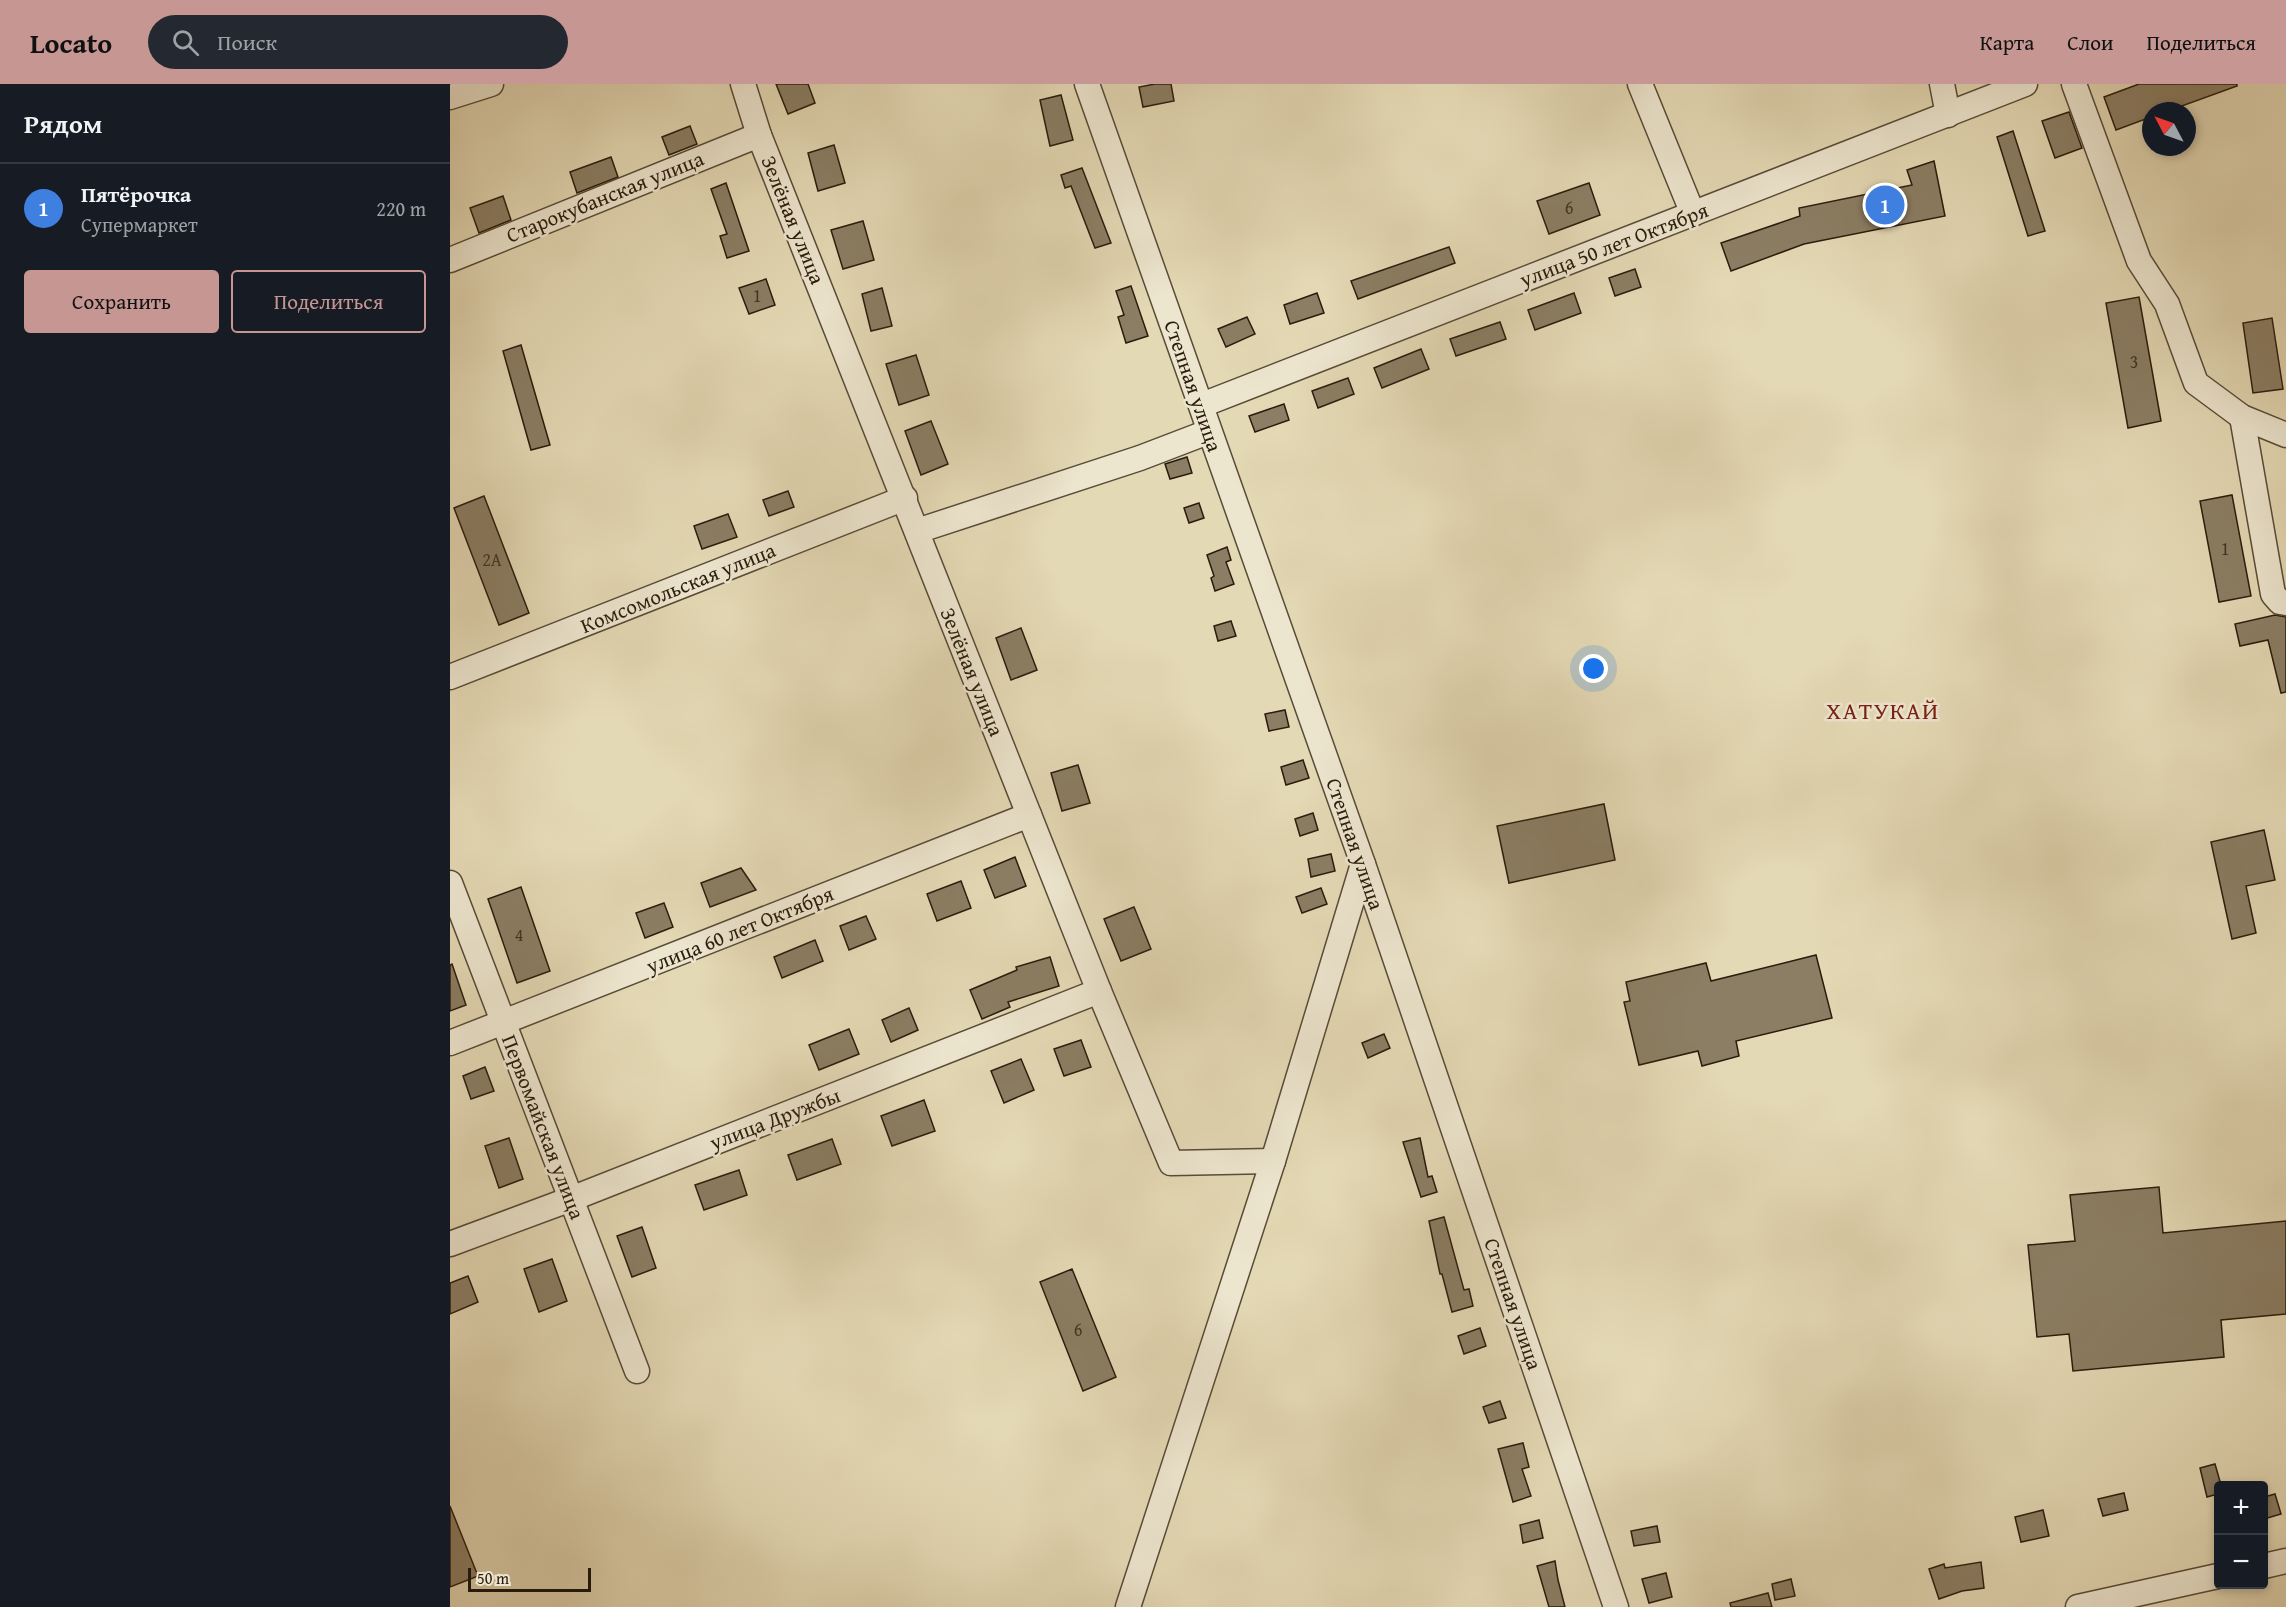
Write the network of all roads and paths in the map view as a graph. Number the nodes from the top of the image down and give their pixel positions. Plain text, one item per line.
1 (491, 84) edge
2 (743, 84) edge
3 (1087, 84) edge
4 (1640, 84) edge
5 (1942, 84) edge
6 (2025, 84) edge
7 (2074, 84) edge
8 (450, 97) edge
9 (1948, 115) junction
10 (759, 135) junction
11 (1693, 214) junction
12 (450, 260) edge
13 (1202, 405) junction
14 (2242, 417) junction
15 (1208, 432) junction
16 (2286, 435) edge
17 (905, 498) junction
18 (917, 531) junction
19 (2286, 603) edge
20 (450, 677) edge
21 (1029, 815) junction
22 (1363, 864) junction
23 (450, 883) edge
24 (1099, 992) junction
25 (504, 1024) junction
26 (450, 1044) edge
27 (1273, 1161) junction
28 (571, 1199) junction
29 (450, 1244) edge
30 (637, 1371) dead end
31 (2286, 1562) edge
32 (2268, 1565) edge
33 (2214, 1577) edge
34 (1128, 1607) edge
35 (1616, 1607) edge
36 (2078, 1607) edge

1 - 8 street
2 - 10 street, Зелёная улица
3 - 13 street, Степная улица
4 - 11 street
5 - 9 street
6 - 9 street, улица 50 лет Октября
7 - 14 street
9 - 11 street, улица 50 лет Октября
10 - 12 street, Старокубанская улица
10 - 17 street, Зелёная улица
11 - 13 street, улица 50 лет Октября
13 - 15 street, Степная улица
14 - 16 street
14 - 19 street
15 - 18 street
15 - 22 street, Степная улица
17 - 18 street, Зелёная улица
17 - 20 street, Комсомольская улица
18 - 21 street, Зелёная улица
21 - 24 street, Зелёная улица
21 - 25 street, улица 60 лет Октября
22 - 27 street
22 - 35 street, Степная улица
23 - 25 street, Первомайская улица
24 - 27 street, Зелёная улица
24 - 28 street, улица Дружбы
25 - 26 street, улица 60 лет Октября
25 - 28 street, Первомайская улица
27 - 34 street
28 - 29 street, улица Дружбы
28 - 30 street, Первомайская улица
31 - 32 street
33 - 36 street

